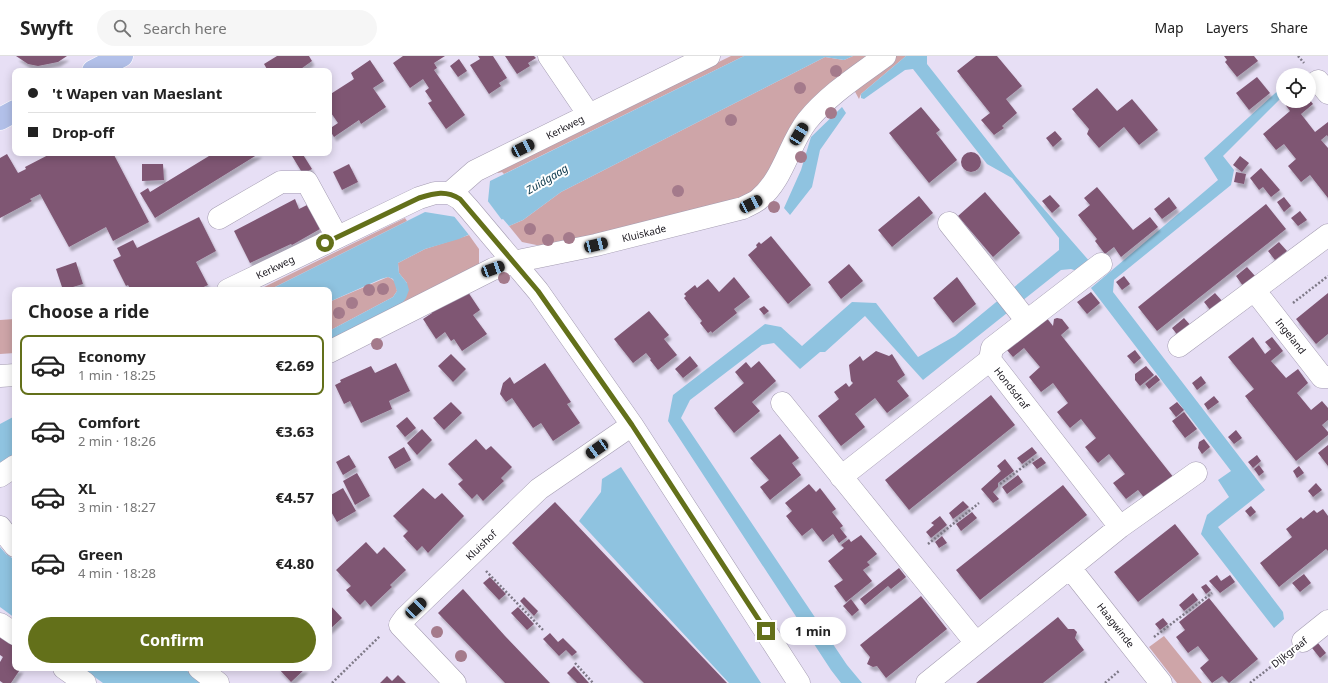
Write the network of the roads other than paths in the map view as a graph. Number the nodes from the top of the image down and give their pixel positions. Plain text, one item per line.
1 (122, 56) edge
2 (549, 56) edge
3 (709, 56) edge
4 (886, 56) edge
5 (99, 68) edge
6 (12, 113) edge
7 (589, 115) junction
8 (0, 119) edge
9 (450, 193) junction
10 (219, 218) dead end
11 (949, 223) dead end
12 (1328, 235) edge
13 (337, 237) junction
14 (513, 262) junction
15 (1093, 269) dead end
16 (234, 287) edge
17 (1255, 291) junction
18 (1015, 307) junction
19 (1179, 346) dead end
20 (332, 350) edge
21 (990, 360) junction
22 (12, 375) edge
23 (0, 376) edge
24 (1328, 377) edge
25 (782, 403) dead end
26 (632, 425) junction
27 (12, 468) edge
28 (1196, 473) dead end
29 (0, 476) edge
30 (842, 477) junction
31 (0, 527) edge
32 (1120, 527) junction
33 (12, 542) edge
34 (1070, 568) junction
35 (1328, 622) edge
36 (0, 624) edge
37 (12, 632) edge
38 (1303, 641) road end
39 (976, 643) junction
40 (68, 671) edge
41 (203, 671) edge
42 (85, 683) edge
43 (218, 683) edge
44 (455, 683) edge
45 (799, 683) edge
46 (927, 683) edge
47 (1161, 683) edge

1 - 5 main road
2 - 7 street
3 - 7 street, Kerkweg
4 - 14 street, Kluiskade
6 - 8 main road
7 - 9 street, Kerkweg
9 - 13 street, Kerkweg
9 - 14 street
10 - 13 street
11 - 18 street
12 - 17 street
13 - 16 street, Kerkweg
14 - 20 street, Kluiskade
14 - 26 street
15 - 18 street
17 - 19 street
17 - 24 street, Ingeland
18 - 21 street
21 - 30 street, Hondsdraf
21 - 32 street, Hondsdraf
22 - 23 street
25 - 30 street
26 - 44 street, Kluishof
26 - 45 street
27 - 29 street
28 - 32 street
30 - 39 street
31 - 33 street
32 - 34 street
34 - 39 street
34 - 47 street, Haagwinde
35 - 38 street, Dijkgraaf
36 - 37 street
39 - 46 street
40 - 42 street
41 - 43 street

